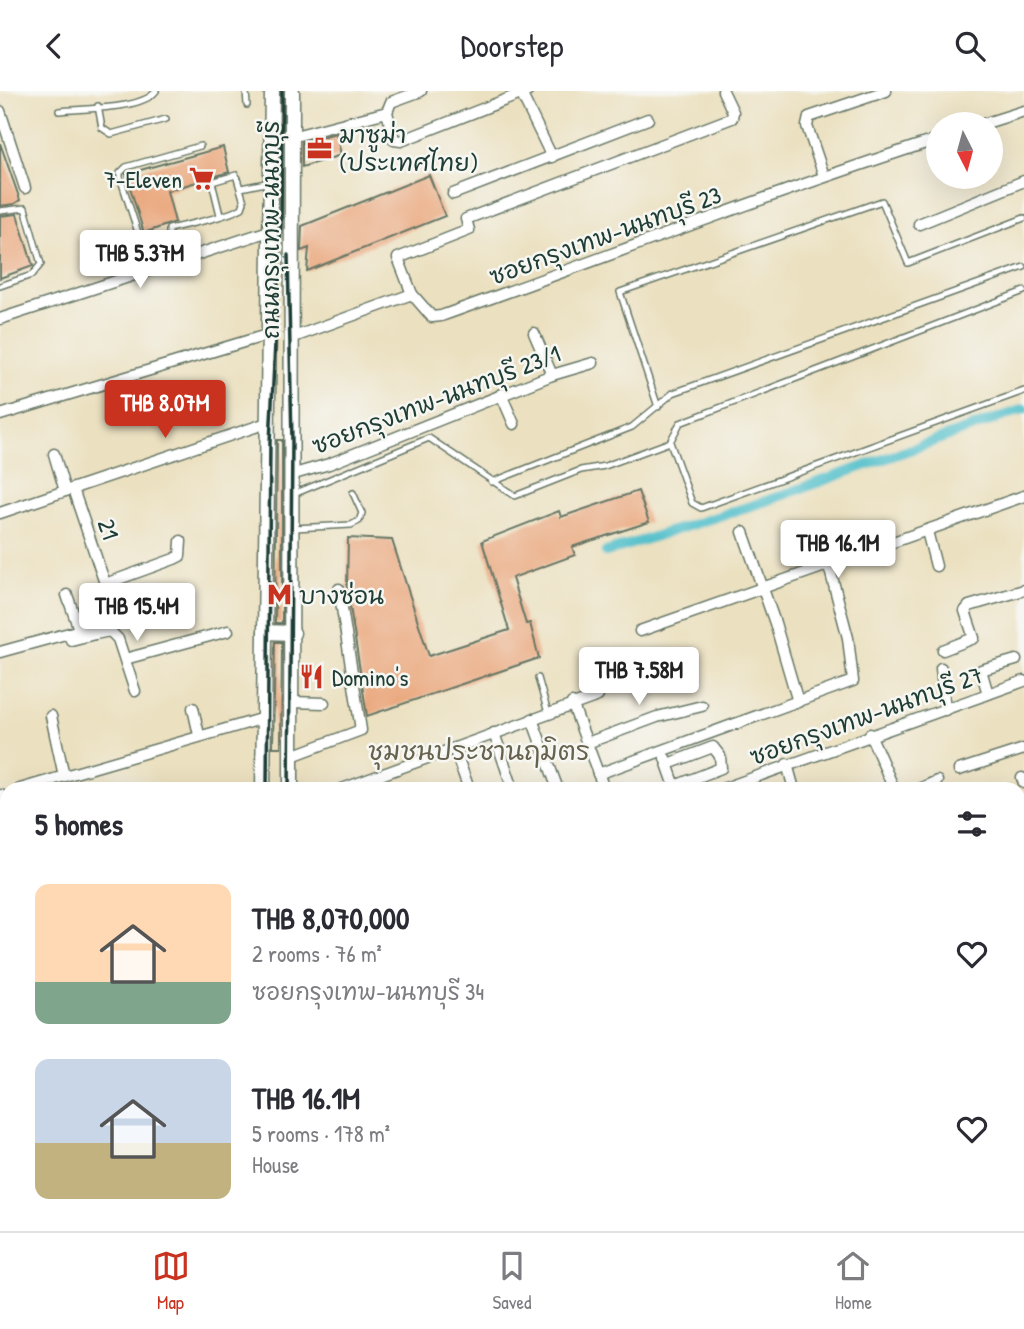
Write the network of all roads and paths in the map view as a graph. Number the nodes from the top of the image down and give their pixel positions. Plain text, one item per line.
1 (156, 91) edge
2 (246, 91) edge
3 (272, 91) edge
4 (292, 91) edge
5 (421, 91) edge
6 (723, 91) edge
7 (886, 91) edge
8 (523, 92) edge
9 (247, 105) dead end
10 (98, 106) junction
11 (0, 111) edge
12 (59, 111) dead end
13 (1024, 111) edge
14 (387, 112) junction
15 (1003, 118) edge
16 (166, 119) dead end
17 (648, 119) dead end
18 (292, 137) junction
19 (926, 143) edge
20 (200, 146) dead end
21 (552, 157) junction
22 (824, 176) junction
23 (1024, 181) edge
24 (270, 182) junction
25 (25, 188) dead end
26 (240, 188) junction
27 (453, 194) dead end
28 (0, 211) edge
29 (219, 215) junction
30 (1024, 218) edge
31 (919, 224) dead end
32 (293, 228) junction
33 (269, 230) junction
34 (1024, 267) edge
35 (0, 286) edge
36 (1024, 291) edge
37 (412, 295) junction
38 (0, 319) edge
39 (534, 333) dead end
40 (267, 335) junction
41 (294, 337) junction
42 (593, 363) dead end
43 (552, 375) junction
44 (1024, 391) edge
45 (501, 394) junction
46 (658, 407) junction
47 (0, 415) edge
48 (267, 423) junction
49 (513, 424) dead end
50 (670, 442) junction
51 (54, 454) dead end
52 (294, 474) junction
53 (492, 482) junction
54 (69, 490) junction
55 (352, 493) dead end
56 (293, 494) junction
57 (1024, 496) edge
58 (0, 513) edge
59 (294, 528) junction
60 (927, 531) junction
61 (743, 532) dead end
62 (181, 541) dead end
63 (829, 566) junction
64 (936, 566) dead end
65 (105, 584) junction
66 (339, 589) dead end
67 (764, 589) junction
68 (1024, 590) edge
69 (67, 595) dead end
70 (79, 629) junction
71 (94, 629) junction
72 (228, 631) dead end
73 (640, 631) dead end
74 (265, 632) junction
75 (293, 633) junction
76 (71, 640) dead end
77 (943, 650) dead end
78 (0, 652) edge
79 (125, 659) junction
80 (1016, 660) dead end
81 (941, 668) dead end
82 (538, 678) dead end
83 (1024, 681) edge
84 (135, 691) dead end
85 (988, 694) junction
86 (598, 696) dead end
87 (292, 702) junction
88 (324, 702) dead end
89 (797, 702) junction
90 (572, 703) junction
91 (702, 706) dead end
92 (193, 708) dead end
93 (945, 710) junction
94 (548, 713) junction
95 (51, 716) dead end
96 (264, 717) junction
97 (532, 719) junction
98 (494, 733) junction
99 (870, 734) junction
100 (199, 735) junction
101 (587, 743) junction
102 (454, 748) junction
103 (1024, 749) edge
104 (663, 752) junction
105 (292, 755) junction
106 (668, 764) junction
107 (787, 764) junction
108 (959, 770) dead end
109 (598, 774) junction
110 (64, 776) junction
111 (44, 782) edge
112 (262, 782) edge
113 (291, 782) edge
114 (378, 782) edge
115 (466, 782) edge
116 (511, 782) edge
117 (556, 782) edge
118 (601, 782) edge
119 (674, 782) edge
120 (690, 782) edge
121 (740, 782) edge
122 (792, 782) edge
123 (891, 782) edge

1 - 10 lane
2 - 9 lane
3 - 24 main road, ถนนกรุงเทพ-นนทบุรี
4 - 18 main road, ถนนกรุงเทพ-นนทบุรี
5 - 14 street
6 - 37 street
7 - 22 street
8 - 14 street
8 - 21 street
10 - 12 lane
10 - 16 lane
11 - 25 street
13 - 15 street
14 - 18 street
17 - 21 street
18 - 32 main road, ถนนกรุงเทพ-นนทบุรี
19 - 22 street, ซอยกรุงเทพ-นนทบุรี 23
20 - 29 lane
21 - 27 street
22 - 37 street, ซอยกรุงเทพ-นนทบุรี 23
23 - 31 street
24 - 26 lane
24 - 33 main road, ถนนกรุงเทพ-นนทบุรี
26 - 29 lane
26 - 29 lane
28 - 35 lane
30 - 46 lane
32 - 33 main road
32 - 41 main road, ถนนกรุงเทพ-นนทบุรี
33 - 38 street
33 - 40 main road, ถนนกรุงเทพ-นนทบุรี
34 - 46 lane
36 - 50 lane
37 - 41 street
39 - 43 street
40 - 47 street
40 - 48 main road, ถนนกรุงเทพ-นนทบุรี
41 - 52 main road, ถนนกรุงเทพ-นนทบุรี
42 - 43 street, ซอยกรุงเทพ-นนทบุรี 23/1
43 - 45 street, ซอยกรุงเทพ-นนทบุรี 23/1
44 - 50 lane
45 - 49 street
45 - 52 street, ซอยกรุงเทพ-นนทบุรี 23/1
46 - 53 lane
48 - 54 street
48 - 74 main road, ถนนกรุงเทพ-นนทบุรี
50 - 53 lane
51 - 54 street, 21
52 - 56 main road, ถนนกรุงเทพ-นนทบุรี
53 - 56 lane
54 - 58 street
54 - 65 street, 21
55 - 59 lane
56 - 59 main road, ถนนกรุงเทพ-นนทบุรี
57 - 60 street
59 - 75 main road, ถนนกรุงเทพ-นนทบุรี
60 - 63 street
60 - 64 street
61 - 67 street
62 - 65 street
63 - 67 street
63 - 89 street
65 - 71 street, 21
66 - 105 street
67 - 73 street
67 - 89 street
68 - 77 street
69 - 70 street
70 - 71 street
70 - 78 street
71 - 76 street
71 - 79 street
72 - 79 street
74 - 75 main road
74 - 96 main road, ถนนกรุงเทพ-นนทบุรี
75 - 87 main road, ถนนกรุงเทพ-นนทบุรี
79 - 84 street
80 - 85 street
81 - 93 street
82 - 94 lane
83 - 85 street, ซอยกรุงเทพ-นนทบุรี 27
85 - 93 street, ซอยกรุงเทพ-นนทบุรี 27
86 - 90 street
87 - 88 street
87 - 105 main road, ถนนกรุงเทพ-นนทบุรี
89 - 104 street
90 - 94 street
90 - 101 street
91 - 101 street
92 - 100 street
93 - 99 street, ซอยกรุงเทพ-นนทบุรี 27
94 - 97 street
95 - 110 street
96 - 100 street
96 - 112 main road, ถนนกรุงเทพ-นนทบุรี
97 - 98 street
97 - 117 street
98 - 102 street
98 - 116 street
99 - 107 street, ซอยกรุงเทพ-นนทบุรี 27
99 - 123 street
100 - 110 street
101 - 109 street
102 - 114 street
102 - 115 street
103 - 108 street
104 - 106 street
104 - 109 street
105 - 113 main road, ถนนกรุงเทพ-นนทบุรี
106 - 119 street
106 - 120 street
107 - 121 street, ซอยกรุงเทพ-นนทบุรี 27
107 - 122 street
109 - 118 street
110 - 111 street

